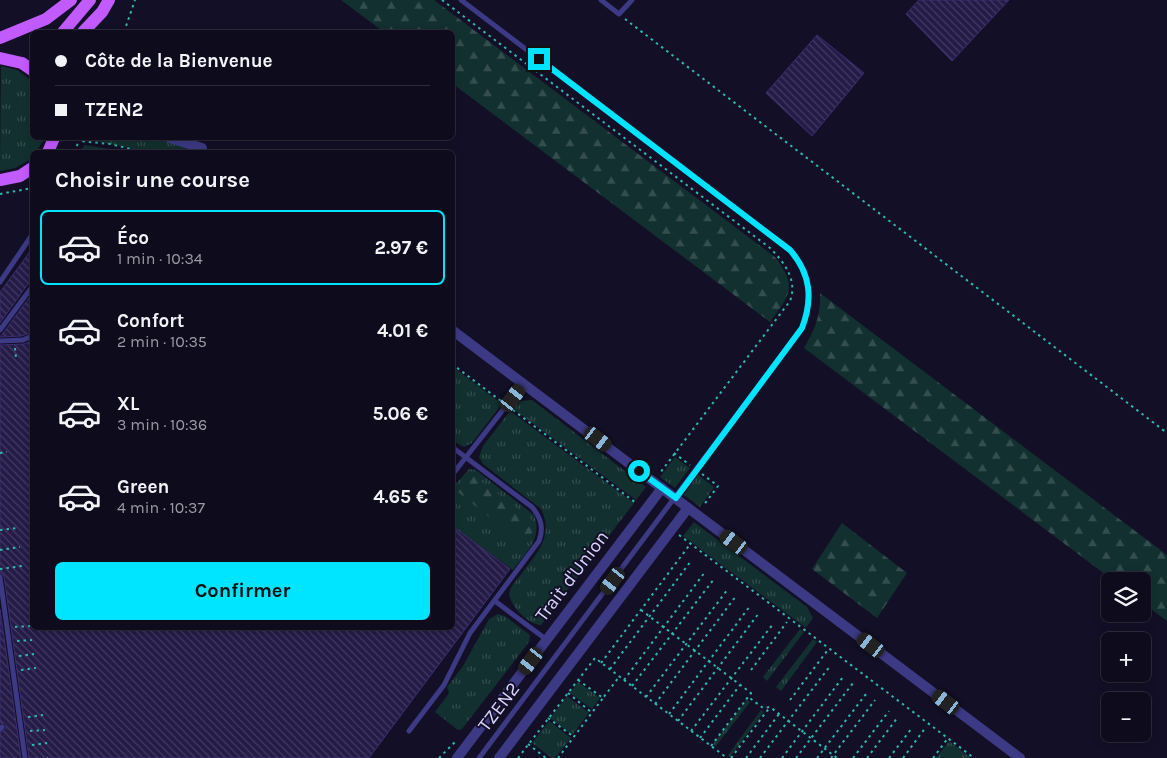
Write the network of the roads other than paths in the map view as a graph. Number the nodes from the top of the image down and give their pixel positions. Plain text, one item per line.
1 (70, 0) edge
2 (90, 0) edge
3 (108, 0) edge
4 (461, 0) edge
5 (601, 0) edge
6 (632, 0) edge
7 (102, 12) junction
8 (65, 30) edge
9 (85, 30) edge
10 (92, 30) edge
11 (0, 38) edge
12 (0, 58) edge
13 (29, 63) edge
14 (175, 140) edge
15 (188, 140) edge
16 (202, 150) edge
17 (203, 150) edge
18 (30, 171) edge
19 (0, 180) edge
20 (30, 238) edge
21 (0, 282) edge
22 (30, 290) edge
23 (0, 330) edge
24 (455, 332) edge
25 (30, 337) edge
26 (0, 341) edge
27 (524, 384) junction
28 (455, 449) edge
29 (467, 458) junction
30 (455, 472) edge
31 (662, 488) junction
32 (676, 498) junction
33 (688, 508) junction
34 (0, 577) edge
35 (495, 601) junction
36 (547, 640) junction
37 (409, 731) dead end
38 (25, 758) edge
39 (457, 758) edge
40 (479, 758) edge
41 (499, 758) edge
42 (1020, 758) edge

1 - 11 main road
2 - 8 main road
3 - 7 main road
4 - 32 lane, TZEN2
5 - 6 lane
7 - 9 main road
7 - 10 street
12 - 13 main road
14 - 16 street
15 - 17 street
18 - 19 main road
20 - 21 lane
22 - 23 lane
24 - 27 street
25 - 26 lane
27 - 29 lane
27 - 31 street
28 - 29 lane
29 - 30 lane
29 - 35 lane
31 - 32 street
31 - 36 street, Trait d'Union
32 - 33 street
32 - 40 lane, TZEN2
33 - 41 street
33 - 42 street
34 - 38 lane
35 - 36 lane
35 - 37 lane
36 - 39 street, Trait d'Union

